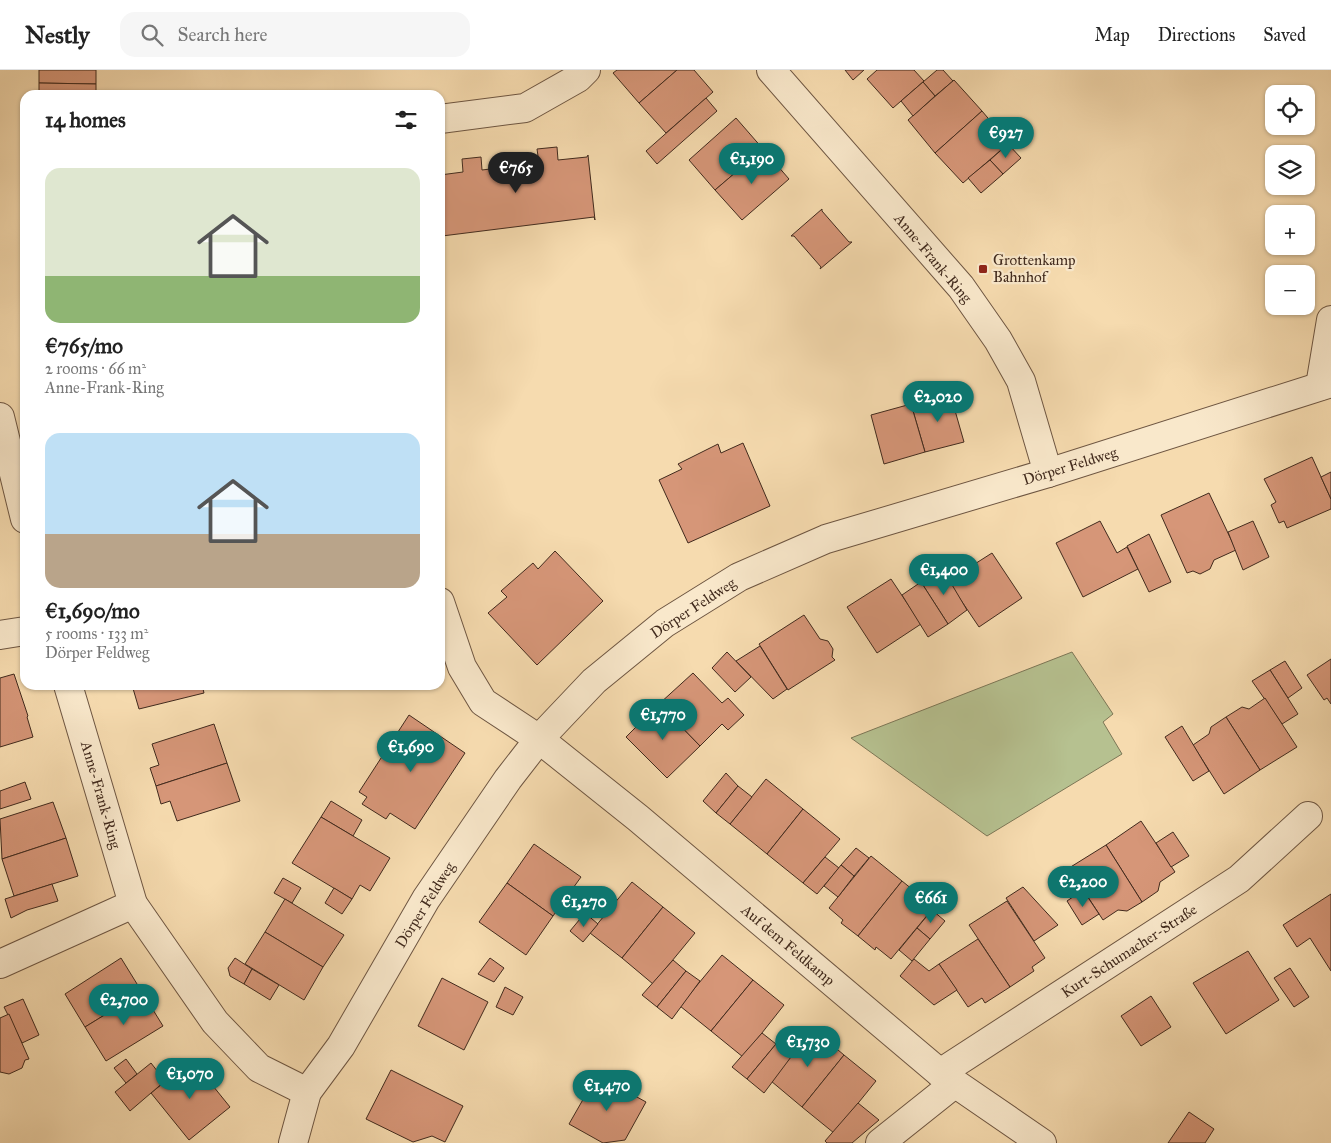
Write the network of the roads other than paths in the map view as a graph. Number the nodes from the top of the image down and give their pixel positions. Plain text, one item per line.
1 (586, 70) edge
2 (771, 70) edge
3 (445, 118) edge
4 (1331, 320) edge
5 (1325, 385) edge
6 (0, 417) edge
7 (1048, 473) junction
8 (20, 499) edge
9 (445, 617) edge
10 (20, 632) edge
11 (0, 635) edge
12 (69, 690) edge
13 (539, 739) junction
14 (1308, 816) dead end
15 (133, 904) junction
16 (0, 964) edge
17 (947, 1078) junction
18 (307, 1092) junction
19 (293, 1143) edge
20 (880, 1143) edge
21 (1042, 1143) edge

1 - 3 street
2 - 7 street, Anne-Frank-Ring
4 - 5 street
5 - 7 street, Dörper Feldweg
6 - 8 street
7 - 13 street, Dörper Feldweg
9 - 13 street, Auf dem Feldkamp
10 - 11 street
12 - 15 street, Anne-Frank-Ring
13 - 17 street, Auf dem Feldkamp
13 - 18 street, Dörper Feldweg
14 - 17 street, Kurt-Schumacher-Straße
15 - 16 street
15 - 18 street, Anne-Frank-Ring
17 - 20 street, Kurt-Schumacher-Straße
17 - 21 street, Auf dem Feldkamp
18 - 19 street, Dörper Feldweg

